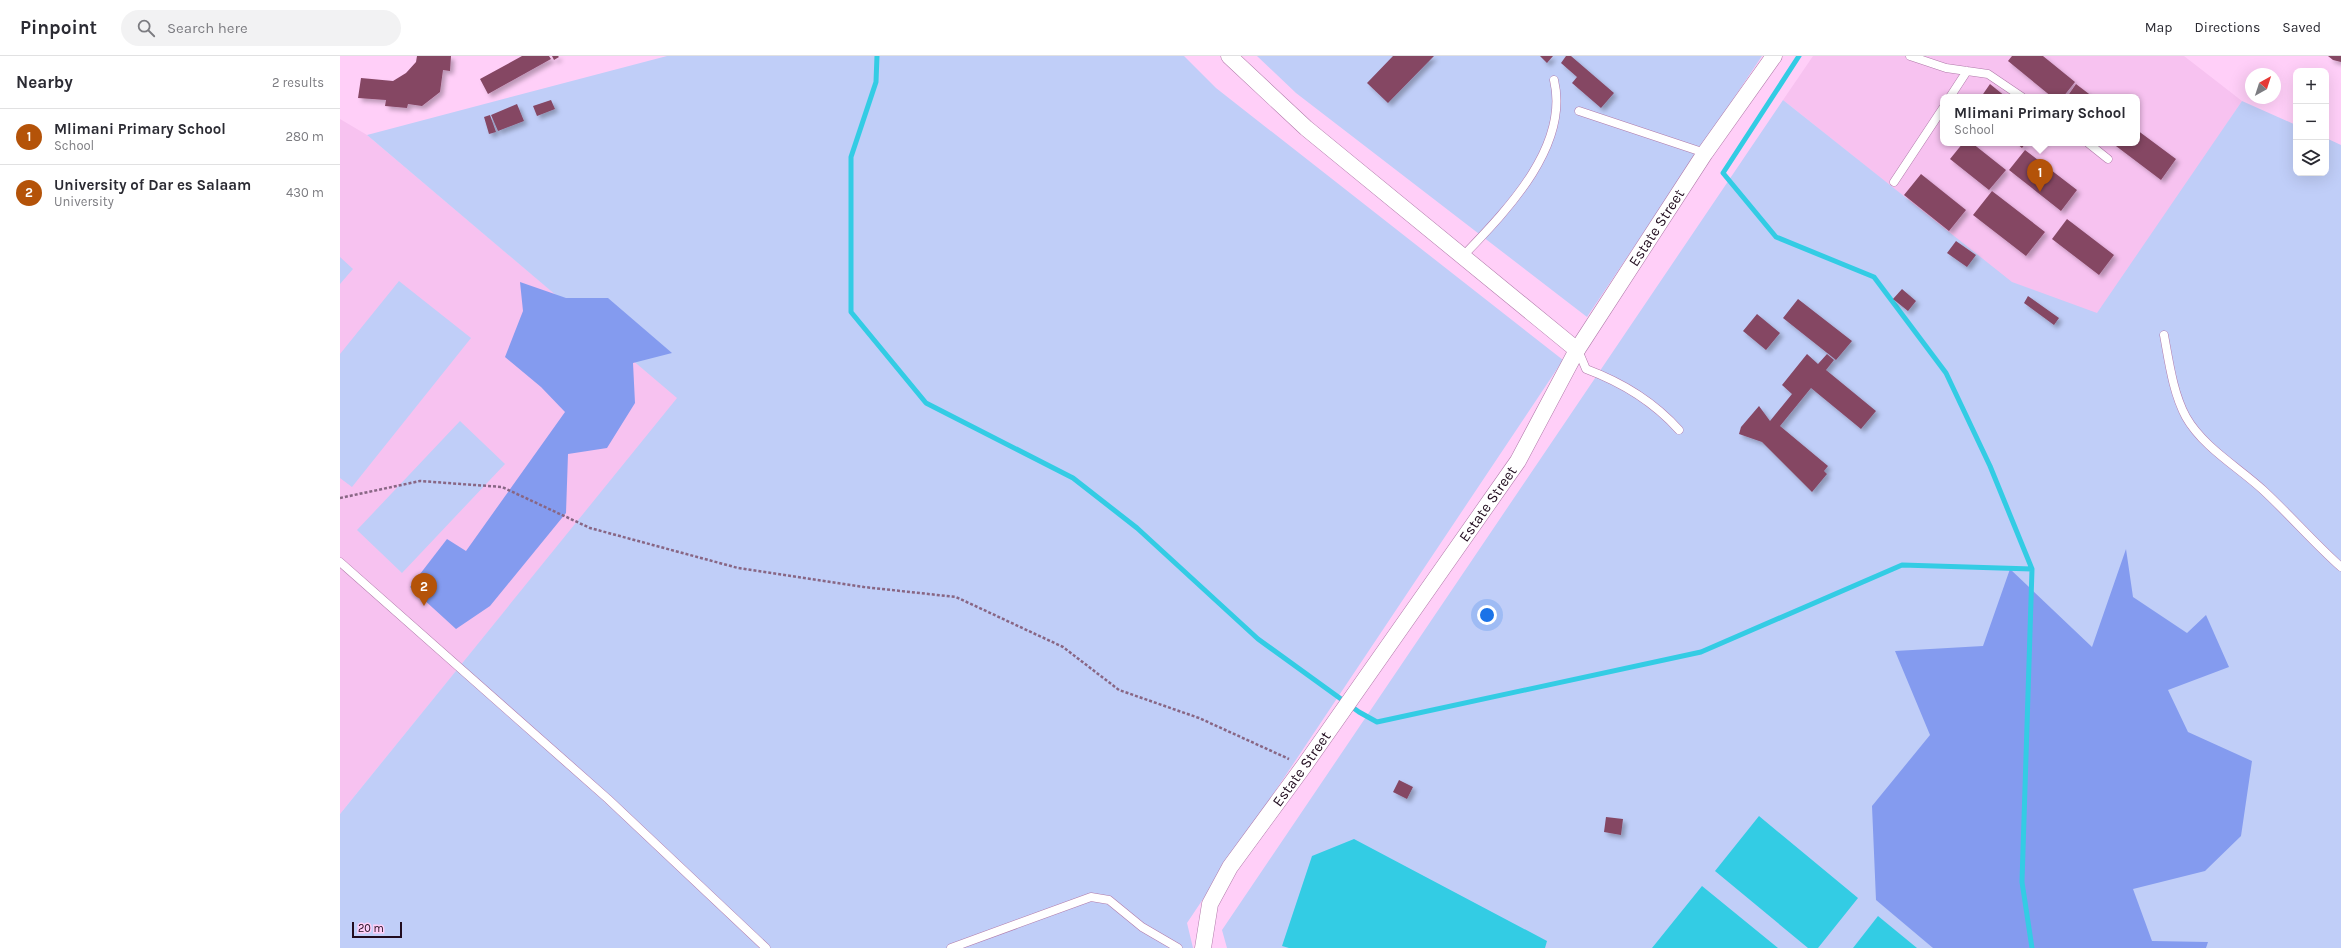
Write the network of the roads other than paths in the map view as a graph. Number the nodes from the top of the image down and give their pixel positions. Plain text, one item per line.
1 (1229, 56) edge
2 (1774, 56) edge
3 (1910, 56) edge
4 (1967, 71) junction
5 (1554, 80) dead end
6 (1952, 94) edge
7 (2018, 94) edge
8 (1579, 111) dead end
9 (1940, 113) edge
10 (2092, 146) edge
11 (1705, 153) junction
12 (2108, 159) dead end
13 (1894, 182) dead end
14 (1463, 256) junction
15 (2164, 335) dead end
16 (1577, 350) junction
17 (1679, 430) dead end
18 (340, 562) edge
19 (2341, 567) edge
20 (766, 948) edge
21 (950, 948) edge
22 (1178, 948) edge
23 (1203, 948) edge

1 - 14 street
2 - 11 street, Estate Street
3 - 4 lane
4 - 6 lane
4 - 7 lane
5 - 14 lane
8 - 11 lane
9 - 13 lane
10 - 12 lane
11 - 16 street, Estate Street
14 - 16 street
15 - 19 lane
16 - 17 lane
16 - 23 street, Estate Street
18 - 20 lane
21 - 22 lane

